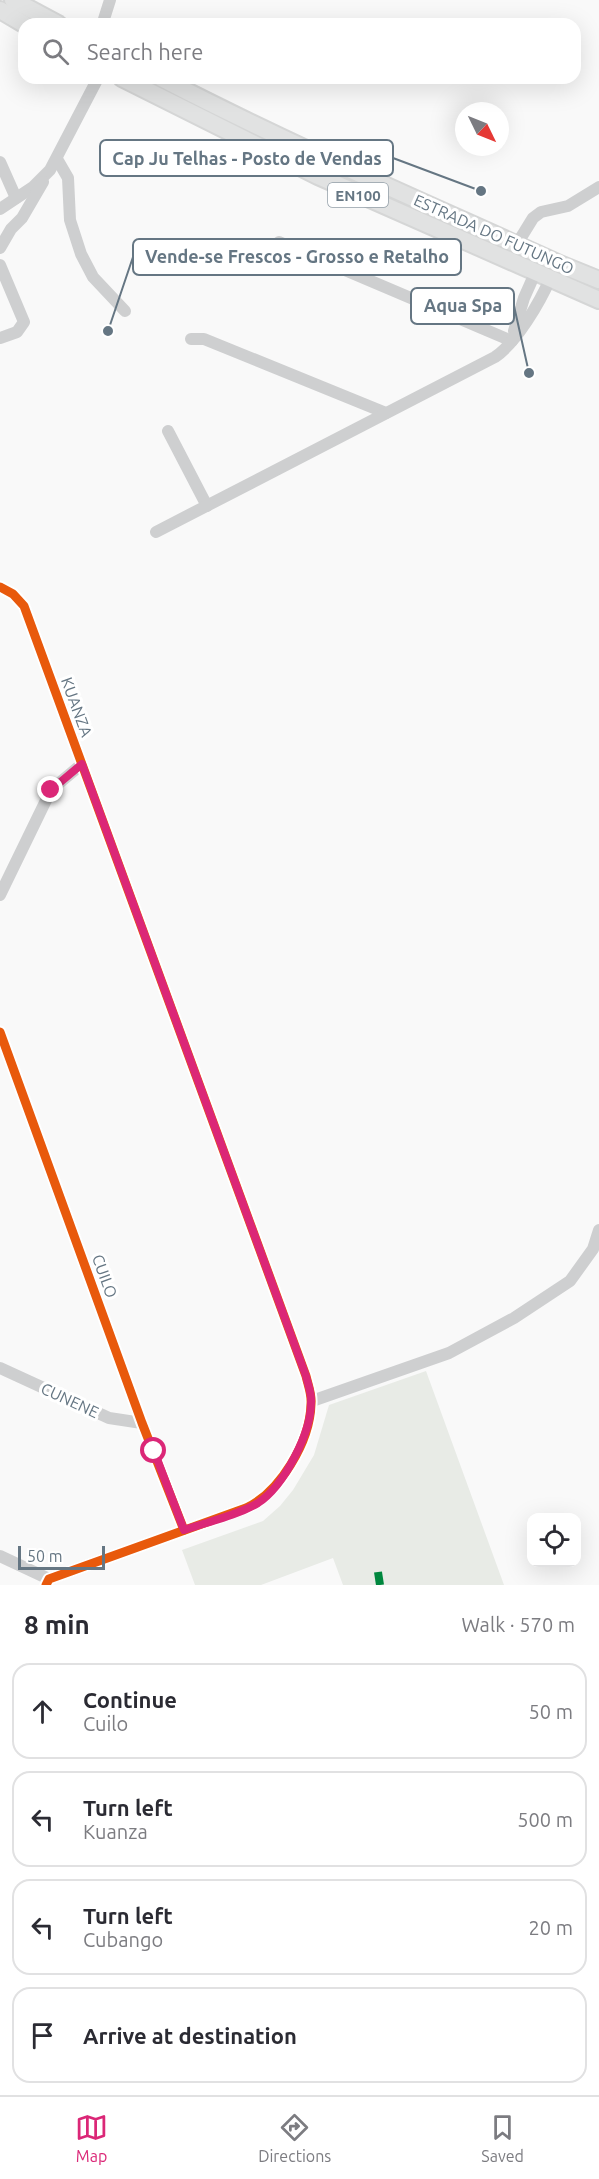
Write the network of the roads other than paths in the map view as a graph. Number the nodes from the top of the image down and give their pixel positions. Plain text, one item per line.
1 (110, 0) edge
2 (13, 11) edge
3 (37, 18) edge
4 (105, 18) edge
5 (95, 84) edge
6 (134, 84) edge
7 (173, 84) edge
8 (57, 159) junction
9 (0, 162) edge
10 (50, 170) junction
11 (599, 187) edge
12 (16, 198) junction
13 (0, 209) edge
14 (279, 242) dead end
15 (517, 244) junction
16 (0, 248) edge
17 (0, 265) edge
18 (543, 274) junction
19 (599, 280) edge
20 (599, 300) edge
21 (125, 311) dead end
22 (0, 338) edge
23 (190, 339) dead end
24 (512, 341) junction
25 (386, 413) junction
26 (168, 431) dead end
27 (207, 506) junction
28 (156, 532) dead end
29 (0, 587) edge
30 (82, 764) junction
31 (0, 895) edge
32 (0, 1032) edge
33 (599, 1230) edge
34 (0, 1368) edge
35 (312, 1401) junction
36 (142, 1423) junction
37 (184, 1530) junction
38 (0, 1556) edge
39 (48, 1582) edge

1 - 4 street
2 - 3 highway
5 - 8 street
6 - 18 highway, ESTRADA DO FUTUNGO / EN100
7 - 15 highway, ESTRADA DO FUTUNGO / EN100
8 - 10 street
8 - 21 street
9 - 12 street
10 - 12 street
10 - 16 street
11 - 15 street
12 - 13 street
14 - 24 street
15 - 19 highway, ESTRADA DO FUTUNGO / EN100
17 - 22 street
18 - 20 highway, ESTRADA DO FUTUNGO / EN100
18 - 24 street
23 - 25 street
24 - 25 street
25 - 27 street
26 - 27 street
27 - 28 street
29 - 30 street, KUANZA
30 - 31 street
30 - 35 street, KUANZA
32 - 36 street, CUILO
33 - 35 street
34 - 36 street, CUNENE
35 - 37 street, KUANZA
36 - 37 street, CUILO
37 - 39 street, KUANZA
38 - 39 street

